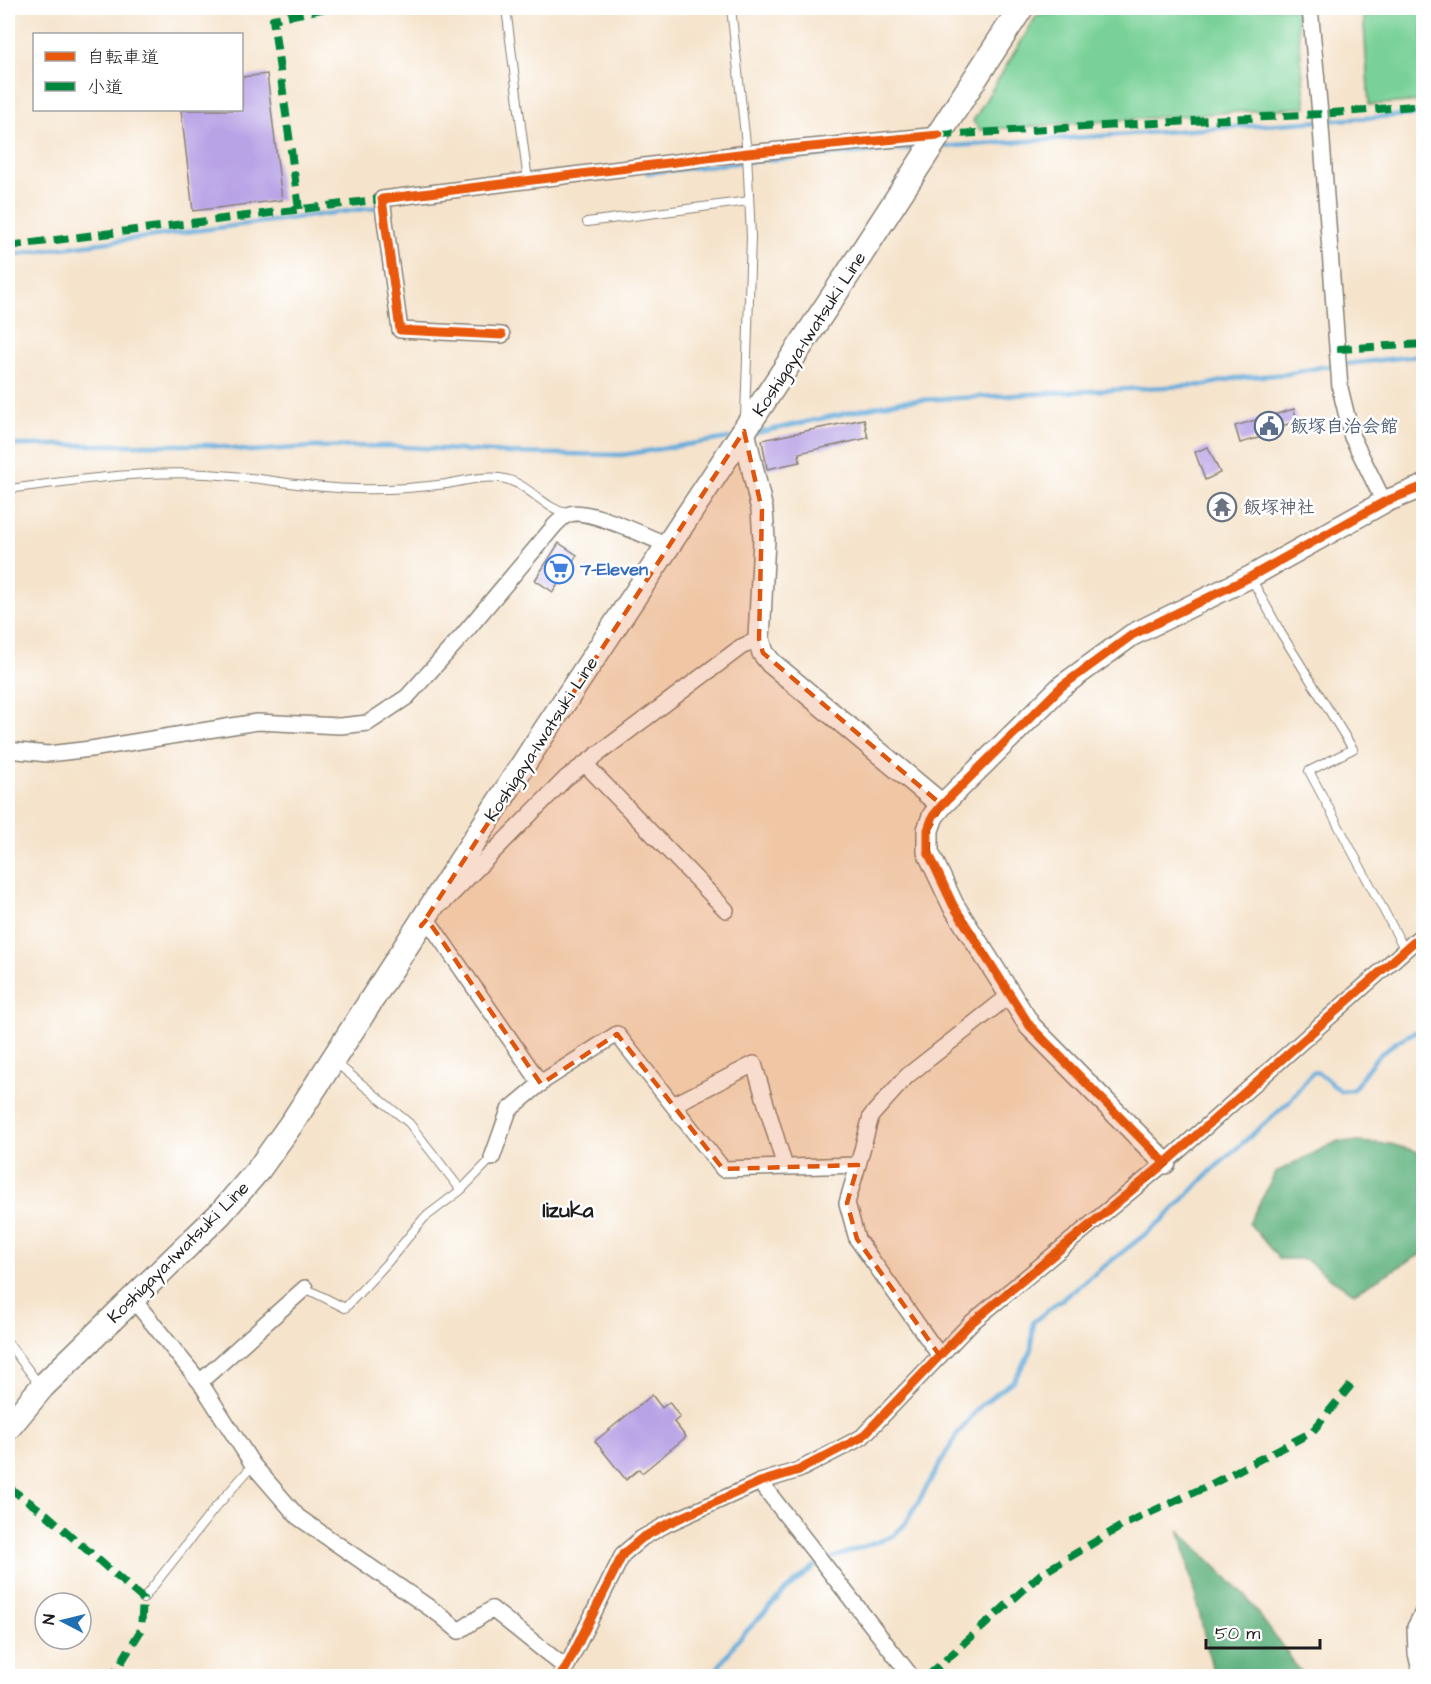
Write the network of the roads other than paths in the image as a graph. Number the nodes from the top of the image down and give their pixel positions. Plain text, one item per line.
1 (506, 8) edge
2 (731, 8) edge
3 (1021, 8) edge
4 (1310, 8) edge
5 (939, 135) junction
6 (747, 153) junction
7 (528, 181) junction
8 (749, 201) junction
9 (587, 222) dead end
10 (502, 335) dead end
11 (744, 431) junction
12 (1424, 486) edge
13 (8, 489) edge
14 (1384, 502) junction
15 (569, 514) junction
16 (668, 545) junction
17 (1250, 577) junction
18 (759, 639) junction
19 (8, 750) edge
20 (585, 764) junction
21 (942, 805) junction
22 (726, 910) dead end
23 (424, 923) junction
24 (1424, 933) edge
25 (1405, 950) junction
26 (1010, 995) junction
27 (333, 1061) junction
28 (541, 1084) junction
29 (673, 1105) junction
30 (492, 1158) joint
31 (1165, 1163) junction
32 (858, 1165) junction
33 (785, 1167) junction
34 (461, 1190) junction
35 (305, 1288) joint
36 (132, 1298) junction
37 (8, 1343) edge
38 (940, 1356) junction
39 (200, 1382) junction
40 (42, 1388) junction
41 (8, 1428) edge
42 (253, 1465) junction
43 (760, 1482) junction
44 (143, 1599) dead end
45 (1424, 1610) edge
46 (563, 1672) edge
47 (911, 1677) edge
48 (1421, 1677) edge

1 - 7 lane
2 - 6 lane
3 - 5 main road, Koshigaya-Iwatsuki Line
4 - 14 street
5 - 6 street
5 - 11 main road, Koshigaya-Iwatsuki Line
6 - 7 street
6 - 8 lane
7 - 10 street
8 - 9 lane
8 - 11 lane
11 - 16 main road, Koshigaya-Iwatsuki Line
11 - 18 street
12 - 14 street
13 - 15 lane
14 - 17 street
15 - 16 street
15 - 19 street
16 - 23 main road, Koshigaya-Iwatsuki Line
17 - 21 street
17 - 25 lane
18 - 20 street
18 - 21 street
20 - 22 street
20 - 23 street
21 - 26 street
23 - 27 main road, Koshigaya-Iwatsuki Line
23 - 28 street
24 - 25 street
25 - 31 street
26 - 31 street
26 - 32 street
27 - 34 lane
27 - 36 main road, Koshigaya-Iwatsuki Line
28 - 29 street
28 - 30 street
29 - 33 street
29 - 33 street
30 - 34 lane
31 - 38 street
32 - 33 street
32 - 38 street
34 - 35 lane
35 - 39 street
36 - 39 street
36 - 40 main road, Koshigaya-Iwatsuki Line
37 - 40 lane
38 - 43 street
39 - 42 street
40 - 41 main road, Koshigaya-Iwatsuki Line
42 - 44 lane
42 - 46 street
43 - 46 street
43 - 47 street
45 - 48 street

